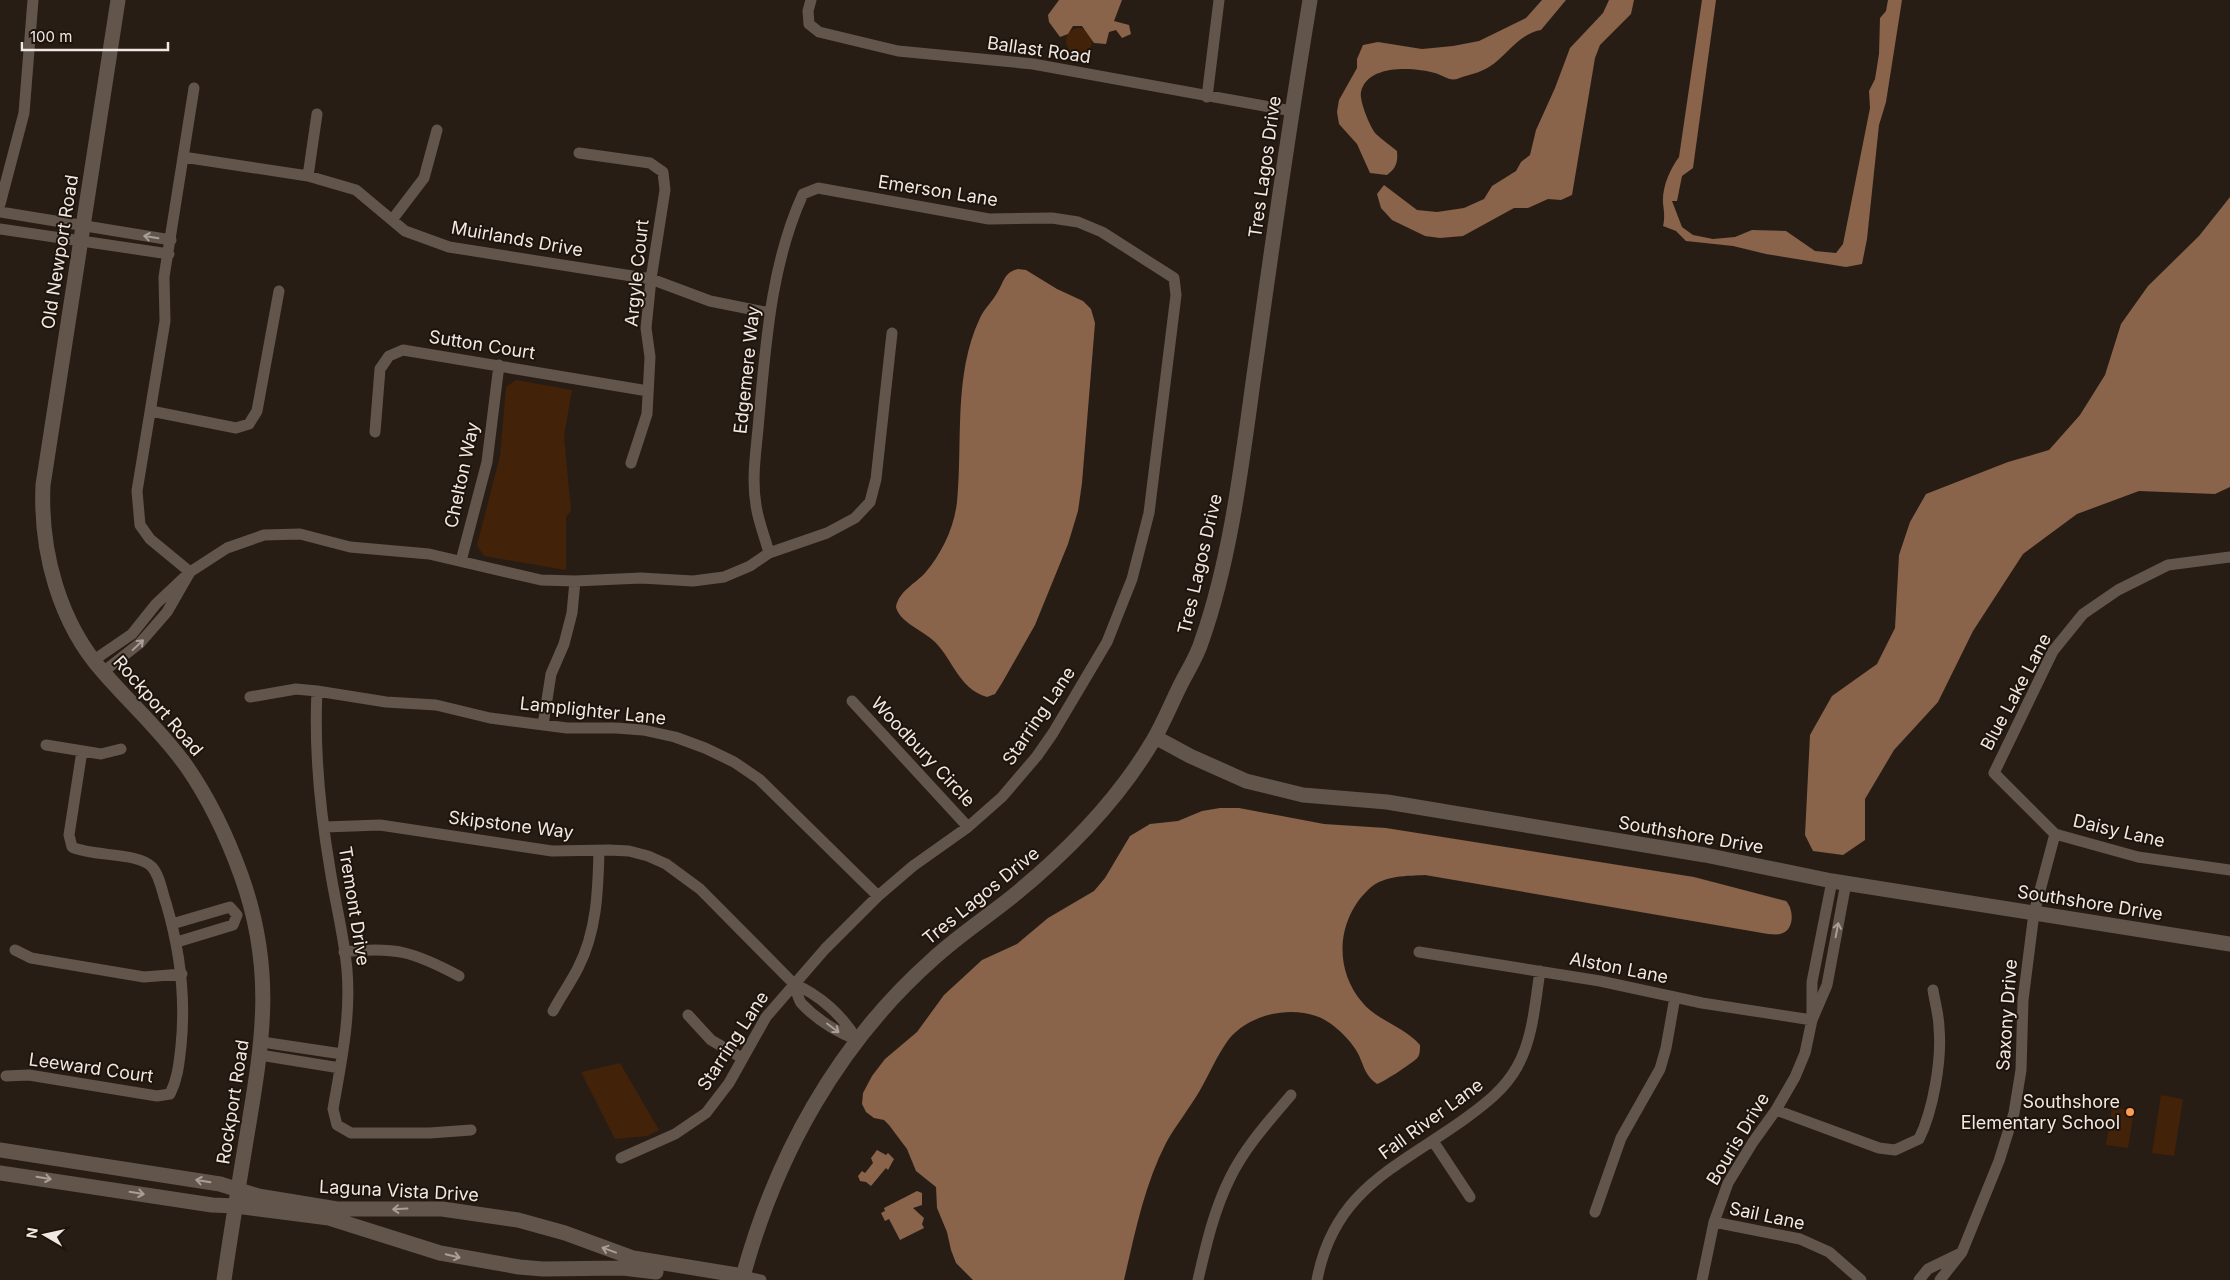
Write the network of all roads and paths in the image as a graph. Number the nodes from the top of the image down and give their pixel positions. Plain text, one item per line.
1 (33, 0) edge
2 (118, 0) edge
3 (811, 0) edge
4 (1219, 0) edge
5 (1310, 0) edge
6 (194, 88) dead end
7 (1207, 97) junction
8 (1292, 111) junction
9 (317, 114) dead end
10 (436, 130) dead end
11 (579, 153) dead end
12 (183, 157) junction
13 (308, 176) junction
14 (803, 194) joint
15 (0, 204) edge
16 (0, 212) edge
17 (41, 218) junction
18 (392, 220) junction
19 (83, 225) junction
20 (0, 229) edge
21 (123, 233) junction
22 (39, 235) junction
23 (171, 240) junction
24 (80, 242) junction
25 (121, 247) junction
26 (169, 254) junction
27 (1174, 278) joint
28 (651, 279) junction
29 (279, 291) dead end
30 (770, 313) junction
31 (892, 333) dead end
32 (498, 365) junction
33 (648, 391) junction
34 (151, 412) junction
35 (375, 432) dead end
36 (631, 463) dead end
37 (42, 510) joint
38 (769, 553) junction
39 (2230, 556) edge
40 (461, 561) junction
41 (190, 572) junction
42 (575, 581) junction
43 (150, 611) junction
44 (161, 620) junction
45 (98, 666) junction
46 (317, 691) junction
47 (250, 697) dead end
48 (852, 702) dead end
49 (543, 725) junction
50 (1155, 737) junction
51 (46, 745) dead end
52 (121, 748) dead end
53 (82, 751) junction
54 (1994, 773) joint
55 (325, 827) junction
56 (968, 827) junction
57 (2055, 834) junction
58 (599, 851) junction
59 (2230, 870) edge
60 (1839, 882) junction
61 (878, 896) junction
62 (244, 913) junction
63 (2034, 913) junction
64 (207, 914) junction
65 (172, 924) junction
66 (211, 932) junction
67 (177, 942) junction
68 (2230, 944) edge
69 (15, 950) dead end
70 (344, 952) junction
71 (1419, 952) dead end
72 (1815, 968) junction
73 (1540, 971) junction
74 (1829, 971) junction
75 (182, 974) junction
76 (459, 976) dead end
77 (794, 984) junction
78 (1933, 990) dead end
79 (1675, 997) junction
80 (552, 1011) dead end
81 (688, 1015) dead end
82 (1812, 1020) junction
83 (857, 1040) junction
84 (261, 1048) junction
85 (304, 1048) junction
86 (342, 1054) junction
87 (742, 1058) junction
88 (302, 1062) junction
89 (340, 1068) junction
90 (6, 1076) dead end
91 (1292, 1095) dead end
92 (1776, 1110) junction
93 (471, 1130) dead end
94 (1433, 1141) junction
95 (0, 1150) edge
96 (621, 1158) dead end
97 (0, 1173) edge
98 (238, 1190) junction
99 (1470, 1197) dead end
100 (236, 1206) junction
101 (1595, 1212) dead end
102 (1714, 1222) junction
103 (1962, 1252) junction
104 (742, 1278) edge
105 (224, 1280) edge
106 (697, 1280) edge
107 (761, 1280) edge
108 (1198, 1280) edge
109 (1317, 1280) edge
110 (1702, 1280) edge
111 (1861, 1280) edge
112 (1919, 1280) edge
113 (1940, 1280) edge

1 - 15 street
2 - 19 street, Old Newport Road
3 - 7 street, Ballast Road
4 - 7 street
5 - 8 street, Tres Lagos Drive
6 - 12 street
7 - 8 street, Ballast Road
8 - 50 street, Tres Lagos Drive
9 - 13 street
10 - 18 street
11 - 28 street, Argyle Court
12 - 13 street, Muirlands Drive
12 - 23 street
13 - 18 street, Muirlands Drive
14 - 27 street, Emerson Lane
14 - 30 street, Edgemere Way
16 - 17 street
17 - 19 street
17 - 22 street
18 - 28 street, Muirlands Drive
19 - 21 street
19 - 24 street, Old Newport Road
20 - 22 street
23 -> 21 street
21 - 25 street
22 - 24 street
23 - 26 street
24 - 25 street
24 - 37 street, Old Newport Road
25 - 26 street
26 - 34 street
27 - 56 street, Starring Lane
28 - 30 street, Muirlands Drive
28 - 33 street, Argyle Court
29 - 34 street
30 - 38 street, Edgemere Way
31 - 38 street
32 - 33 street, Sutton Court
32 - 35 street, Sutton Court
32 - 40 street, Chelton Way
33 - 36 street, Argyle Court
34 - 41 street
37 - 45 street, Rockport Road
38 - 42 street
39 - 54 street, Blue Lake Lane
40 - 41 street
40 - 42 street
41 - 43 street
41 - 44 street
42 - 49 street
43 - 44 street
43 - 45 street
45 -> 44 street
45 - 62 street, Rockport Road
46 - 47 street, Lamplighter Lane
46 - 49 street, Lamplighter Lane
46 - 55 street, Tremont Drive
48 - 56 street, Woodbury Circle
49 - 61 street, Lamplighter Lane
50 - 60 street, Southshore Drive
50 - 83 street, Tres Lagos Drive
51 - 53 street
52 - 53 street
53 - 65 street
54 - 57 street, Daisy Lane
55 - 58 street, Skipstone Way
55 - 70 street, Tremont Drive
56 - 61 street, Starring Lane
57 - 59 street, Daisy Lane
57 - 63 street, Saxony Drive
58 - 77 street, Skipstone Way
58 - 80 street
60 - 63 street, Southshore Drive
60 - 72 street, Bouris Drive
74 -> 60 street, Bouris Drive
61 - 77 street, Starring Lane
62 - 64 street
62 - 66 street
62 - 84 street, Rockport Road
63 - 68 street, Southshore Drive
63 - 103 street, Saxony Drive
64 - 65 street
64 - 66 street
65 - 67 street
66 - 67 street
67 - 75 street
69 - 75 street
70 - 76 street
70 - 86 street, Tremont Drive
71 - 73 street, Alston Lane
72 - 74 street
72 - 82 street, Bouris Drive
73 - 79 street, Alston Lane
73 - 94 street, Fall River Lane
74 - 82 street, Bouris Drive
75 - 90 street, Leeward Court
77 - 83 street, Skipstone Way
77 - 87 street, Starring Lane
78 - 92 street
79 - 82 street, Alston Lane
79 - 101 street
81 - 87 street
82 - 92 street, Bouris Drive
83 - 104 street, Tres Lagos Drive
84 - 85 street
84 - 88 street
84 - 98 street, Rockport Road
85 - 86 street
85 - 88 street
86 - 89 street, Tremont Drive
87 - 96 street, Starring Lane
88 - 89 street
89 - 93 street, Tremont Drive
91 - 108 street
92 - 102 street, Bouris Drive
94 - 99 street
94 - 109 street, Fall River Lane
98 -> 95 street, Laguna Vista Drive
97 -> 100 street, Laguna Vista Drive
98 - 100 street, Rockport Road
104 -> 98 street, Laguna Vista Drive
100 - 105 street, Rockport Road
100 -> 106 street, Laguna Vista Drive
102 - 110 street, Bouris Drive
102 - 111 street, Sail Lane
103 - 112 street
103 - 113 street, Saxony Drive
104 - 107 street, Laguna Vista Drive

